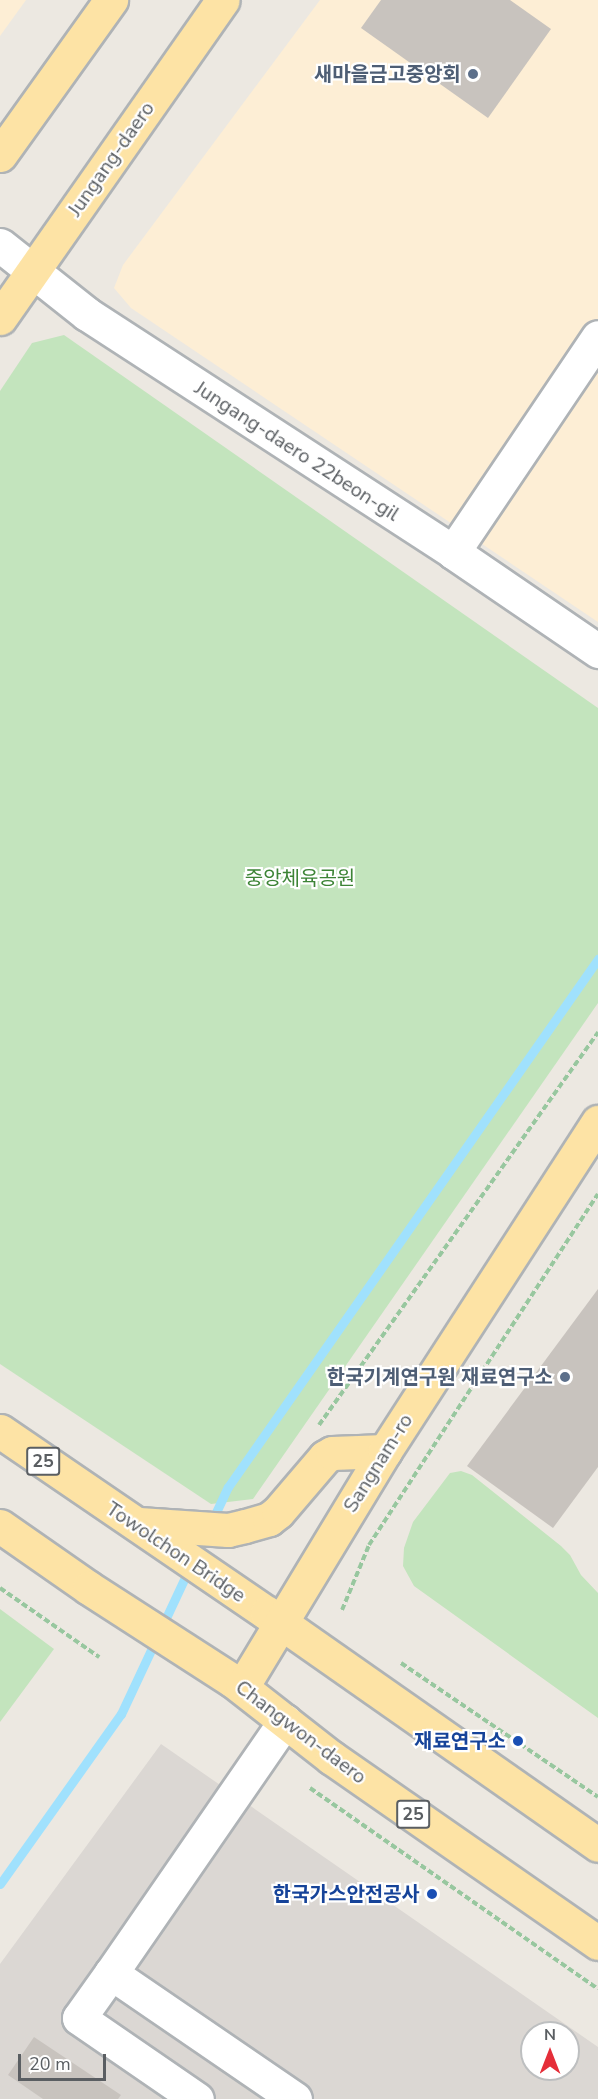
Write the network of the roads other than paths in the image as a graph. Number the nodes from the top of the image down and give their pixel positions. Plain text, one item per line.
1 (111, 0) edge
2 (223, 0) edge
3 (0, 155) edge
4 (0, 245) edge
5 (32, 272) junction
6 (0, 318) edge
7 (598, 337) edge
8 (453, 552) junction
9 (598, 651) edge
10 (598, 1122) edge
11 (0, 1431) edge
12 (385, 1451) junction
13 (134, 1523) junction
14 (0, 1526) edge
15 (274, 1619) junction
16 (237, 1684) junction
17 (285, 1721) junction
18 (598, 1845) edge
19 (598, 1942) edge
20 (111, 1972) junction
21 (197, 2099) edge
22 (295, 2099) edge

1 - 3 main road
2 - 5 main road, Jungang-daero
4 - 5 street, Jungang-daero 22beon-gil
5 - 6 main road, Jungang-daero
5 - 8 street, Jungang-daero 22beon-gil
7 - 8 street
8 - 9 street, Jungang-daero 22beon-gil
10 - 12 main road, Sangnam-ro
11 - 13 main road, Towolchon Bridge / 25
12 - 13 main road
12 - 15 main road, Sangnam-ro
13 - 15 main road, Towolchon Bridge / 25
14 - 16 main road, Changwon-daero / 25
15 - 16 main road, Sangnam-ro
15 - 18 main road, 25
16 - 17 main road, Changwon-daero / 25
17 - 19 main road, Changwon-daero / 25
17 - 20 street
20 - 21 street
20 - 22 street

